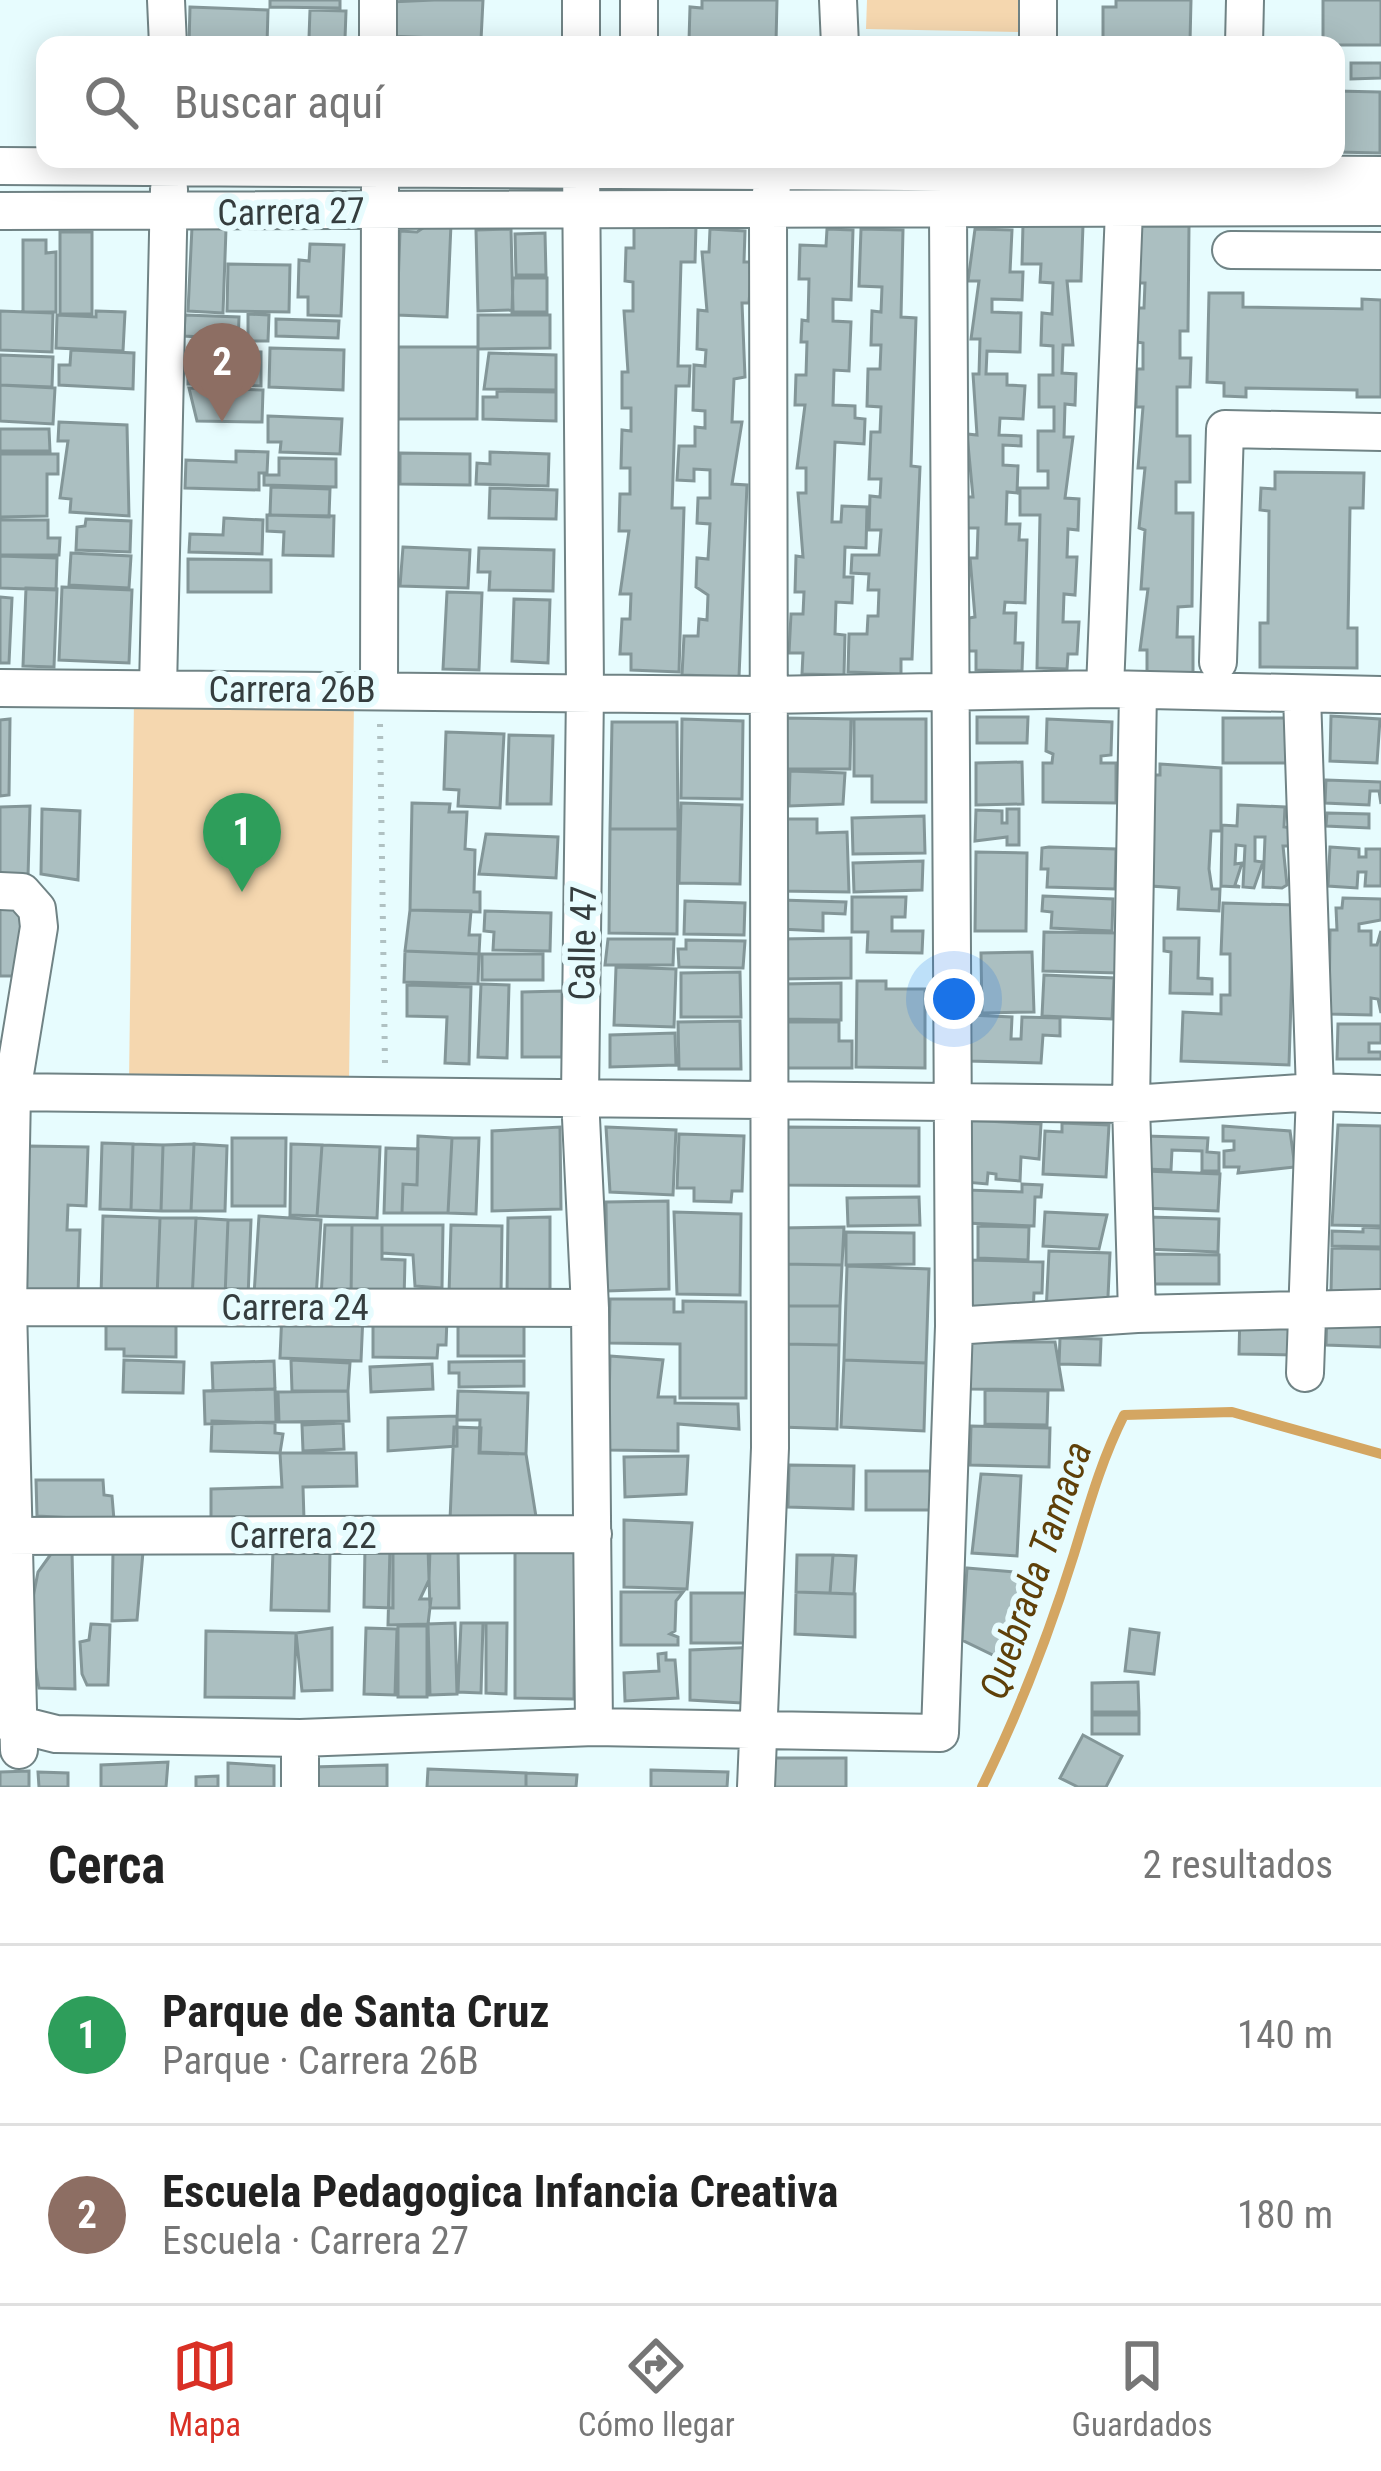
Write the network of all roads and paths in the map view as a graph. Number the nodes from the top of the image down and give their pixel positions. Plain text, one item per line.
1 (166, 0) edge
2 (378, 0) edge
3 (580, 0) edge
4 (639, 0) edge
5 (838, 0) edge
6 (1038, 0) edge
7 (1245, 0) edge
8 (168, 36) edge
9 (378, 36) edge
10 (581, 36) edge
11 (639, 36) edge
12 (840, 36) edge
13 (1038, 36) edge
14 (1244, 36) edge
15 (36, 165) edge
16 (0, 166) edge
17 (171, 168) edge
18 (380, 168) edge
19 (581, 168) edge
20 (667, 168) edge
21 (1003, 168) edge
22 (1039, 168) edge
23 (1132, 168) edge
24 (774, 173) junction
25 (1381, 176) edge
26 (846, 181) edge
27 (1381, 207) edge
28 (581, 208) junction
29 (1036, 208) junction
30 (379, 210) junction
31 (1124, 210) junction
32 (0, 211) edge
33 (768, 212) junction
34 (948, 212) junction
35 (166, 213) junction
36 (1231, 250) dead end
37 (1381, 251) edge
38 (1381, 432) edge
39 (1218, 662) dead end
40 (0, 688) edge
41 (380, 688) junction
42 (158, 689) junction
43 (1121, 690) junction
44 (585, 691) junction
45 (766, 695) junction
46 (953, 695) junction
47 (1302, 695) junction
48 (1381, 695) edge
49 (0, 891) edge
50 (6, 1092) edge
51 (1315, 1092) junction
52 (1381, 1094) edge
53 (580, 1096) junction
54 (766, 1096) junction
55 (386, 1098) junction
56 (954, 1100) junction
57 (1131, 1104) junction
58 (4, 1307) edge
59 (1307, 1307) junction
60 (590, 1308) junction
61 (1381, 1308) edge
62 (1137, 1314) junction
63 (954, 1326) junction
64 (1305, 1372) dead end
65 (593, 1534) junction
66 (6, 1536) edge
67 (594, 1727) junction
68 (761, 1729) junction
69 (9, 1735) edge
70 (301, 1738) junction
71 (300, 1787) edge
72 (756, 1787) edge

1 - 8 street
2 - 9 street
3 - 10 street
4 - 11 street
5 - 12 street
6 - 13 street
7 - 14 street
15 - 16 street
17 - 35 street
18 - 30 street
19 - 28 street, Calle 47
20 - 24 street
21 - 26 street
22 - 29 street
23 - 25 street
24 - 26 street
24 - 33 street
26 - 33 street, Carrera 27
26 - 34 street
27 - 31 street
28 - 30 street, Carrera 27
28 - 33 street, Carrera 27
28 - 44 street, Calle 47
29 - 31 street
29 - 34 street
30 - 35 street, Carrera 27
30 - 41 street
31 - 43 street
32 - 35 street, Carrera 27
33 - 45 street
34 - 46 street
35 - 42 street
36 - 37 street
38 - 39 street
40 - 42 street, Carrera 26B
41 - 42 street, Carrera 26B
41 - 44 street, Carrera 26B
41 - 55 path
43 - 46 street, Carrera 26B
43 - 47 street, Carrera 26B
43 - 57 street
44 - 45 street, Carrera 26B
44 - 53 street, Calle 47
45 - 46 street, Carrera 26B
45 - 54 street
46 - 56 street
47 - 48 street, Carrera 26B
47 - 51 street
49 - 50 street
50 - 55 street
50 - 58 street
51 - 52 street
51 - 57 street
51 - 59 street
53 - 54 street
53 - 55 street
53 - 60 street, Calle 47
54 - 56 street
54 - 68 street
56 - 57 street
56 - 63 street
57 - 62 street
58 - 60 street, Carrera 24
58 - 66 street
59 - 61 street
59 - 62 street
59 - 64 street
60 - 65 street, Calle 47
62 - 63 street
63 - 68 street
65 - 66 street, Carrera 22
65 - 67 street, Calle 47
66 - 69 street
67 - 68 street
67 - 70 street
68 - 72 street
69 - 70 street
70 - 71 street

